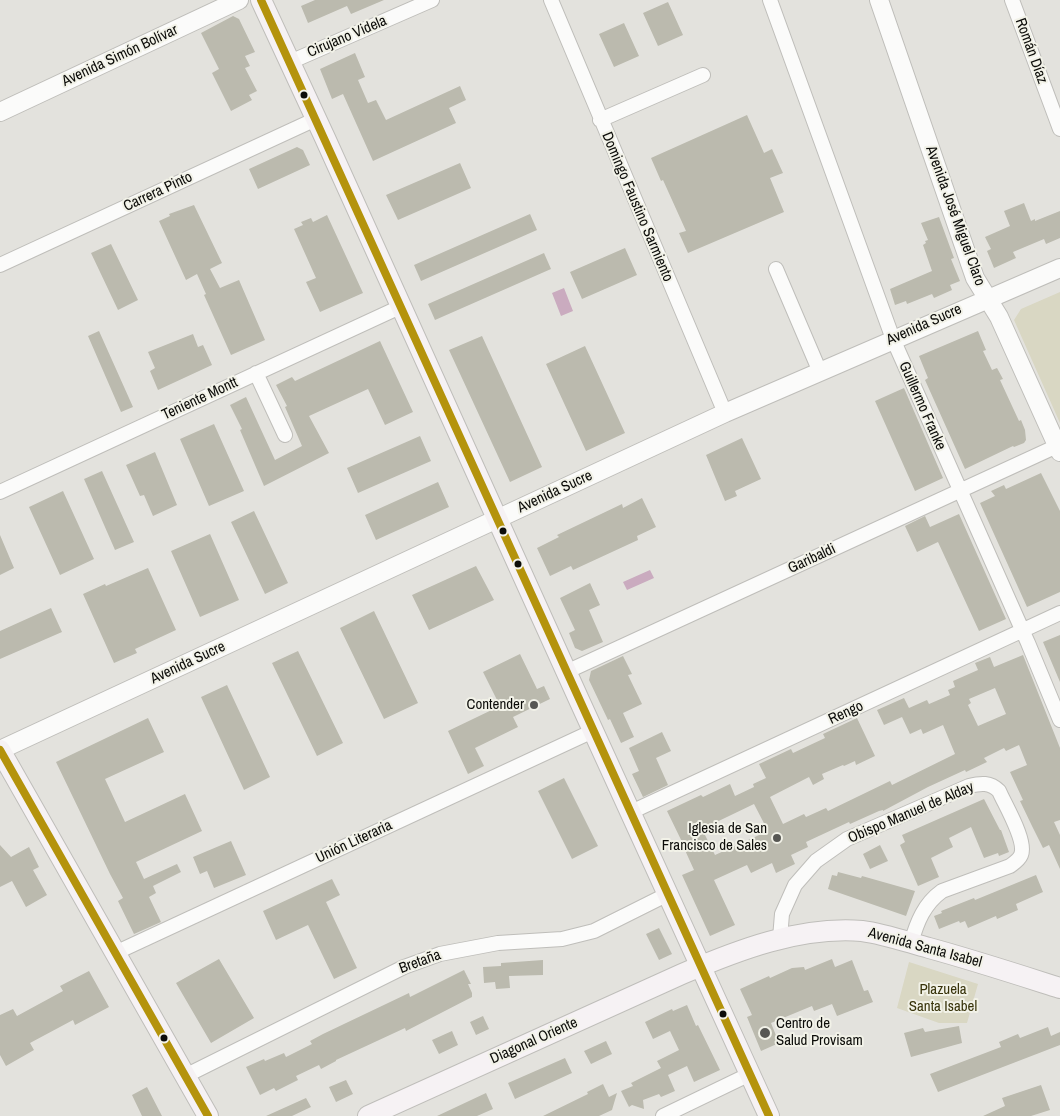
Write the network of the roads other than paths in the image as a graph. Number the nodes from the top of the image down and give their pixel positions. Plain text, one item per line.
1 (240, 0) edge
2 (261, 0) edge
3 (432, 0) edge
4 (551, 0) edge
5 (770, 0) edge
6 (878, 0) edge
7 (1012, 0) edge
8 (290, 62) junction
9 (703, 75) dead end
10 (0, 112) edge
11 (316, 119) junction
12 (600, 120) junction
13 (1060, 129) edge
14 (0, 264) edge
15 (1060, 268) edge
16 (776, 269) dead end
17 (988, 298) junction
18 (400, 307) junction
19 (893, 339) junction
20 (820, 372) junction
21 (256, 373) junction
22 (725, 413) junction
23 (285, 435) dead end
24 (1058, 449) edge
25 (960, 490) junction
26 (0, 492) edge
27 (498, 519) junction
28 (1060, 613) edge
29 (1023, 632) junction
30 (566, 672) junction
31 (1060, 720) edge
32 (593, 731) junction
33 (0, 750) edge
34 (631, 812) junction
35 (668, 894) junction
36 (780, 938) junction
37 (911, 943) junction
38 (115, 953) junction
39 (700, 966) junction
40 (1060, 988) edge
41 (750, 1074) junction
42 (185, 1076) junction
43 (208, 1116) edge
44 (368, 1116) edge
45 (663, 1116) edge
46 (769, 1116) edge

1 - 10 street, Avenida Simón Bolívar
2 - 8 main road
3 - 8 street, Cirujano Videla
4 - 12 street, Domingo Faustino Sarmiento
5 - 19 street, Guillermo Franke
6 - 17 street, Avenida José Miguel Claro
7 - 13 street, Román Díaz
8 - 11 main road
9 - 12 street
11 - 14 street, Carrera Pinto
11 - 18 main road
12 - 22 street, Domingo Faustino Sarmiento
15 - 17 street, Avenida Sucre
16 - 20 street
17 - 19 street, Avenida Sucre
17 - 24 street, Avenida José Miguel Claro
18 - 21 street, Teniente Montt
18 - 27 main road
19 - 20 street, Avenida Sucre
19 - 25 street, Guillermo Franke
20 - 22 street, Avenida Sucre
21 - 23 street
21 - 26 street, Teniente Montt
22 - 27 street, Avenida Sucre
24 - 25 street, Garibaldi
25 - 29 street, Guillermo Franke
25 - 30 street, Garibaldi
27 - 30 main road
27 - 33 street, Avenida Sucre
28 - 29 street, Rengo
29 - 31 street, Guillermo Franke
29 - 34 street, Rengo
30 - 32 main road
32 - 34 main road
32 - 38 street, Unión Literaria
33 - 38 main road
34 - 35 main road
35 - 39 main road
35 - 42 street, Bretaña
36 - 37 main road, Avenida Santa Isabel
36 - 37 street, Obispo Manuel de Alday
36 - 39 main road, Avenida Santa Isabel
37 - 40 main road, Avenida Santa Isabel
38 - 42 main road
39 - 41 main road
39 - 44 main road, Diagonal Oriente
41 - 45 street
41 - 46 main road
42 - 43 main road

